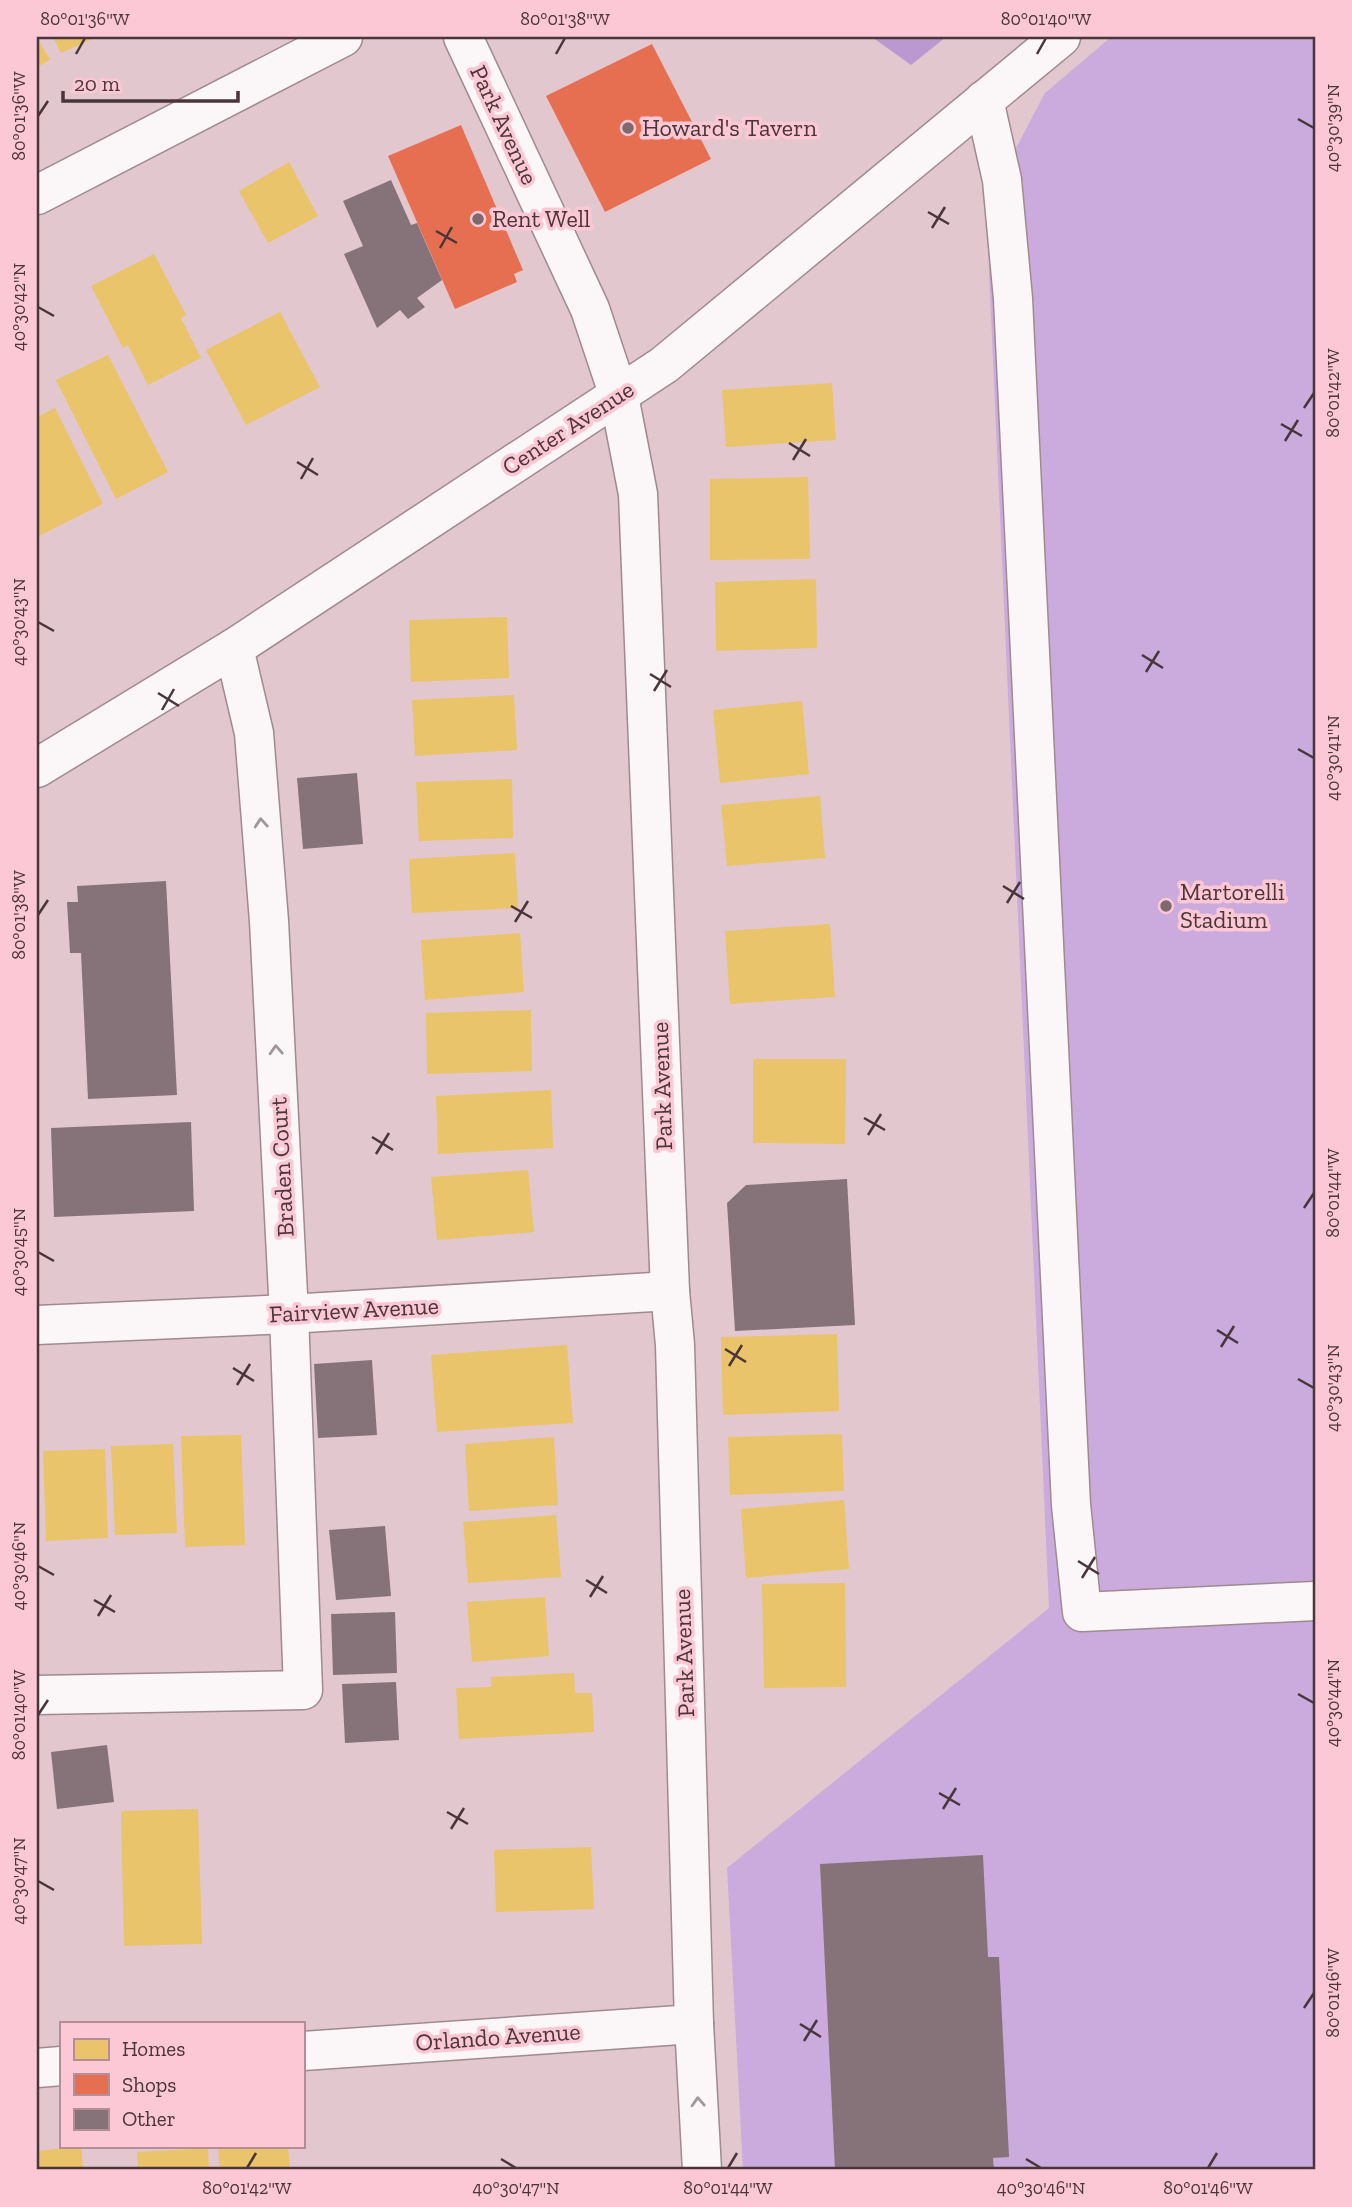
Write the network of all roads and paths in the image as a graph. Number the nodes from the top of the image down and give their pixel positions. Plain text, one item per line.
1 (343, 37) edge
2 (463, 37) edge
3 (1061, 37) edge
4 (984, 100) junction
5 (37, 195) edge
6 (618, 396) junction
7 (234, 648) junction
8 (37, 768) edge
9 (670, 1291) junction
10 (289, 1314) junction
11 (37, 1325) edge
12 (1315, 1601) edge
13 (37, 1695) edge
14 (694, 2024) junction
15 (304, 2051) edge
16 (60, 2066) edge
17 (37, 2067) edge
18 (702, 2170) edge

1 - 5 street
2 - 6 street, Park Avenue
3 - 4 street, Center Avenue
4 - 6 street, Center Avenue
4 - 12 street
6 - 7 street, Center Avenue
6 - 9 street, Park Avenue
7 - 8 street, Center Avenue
10 -> 7 street, Braden Court
9 - 10 street, Fairview Avenue
9 - 14 street, Park Avenue
10 - 11 street, Fairview Avenue
10 - 13 street, Braden Court
14 - 15 street, Orlando Avenue
18 -> 14 street, Park Avenue
16 - 17 street

